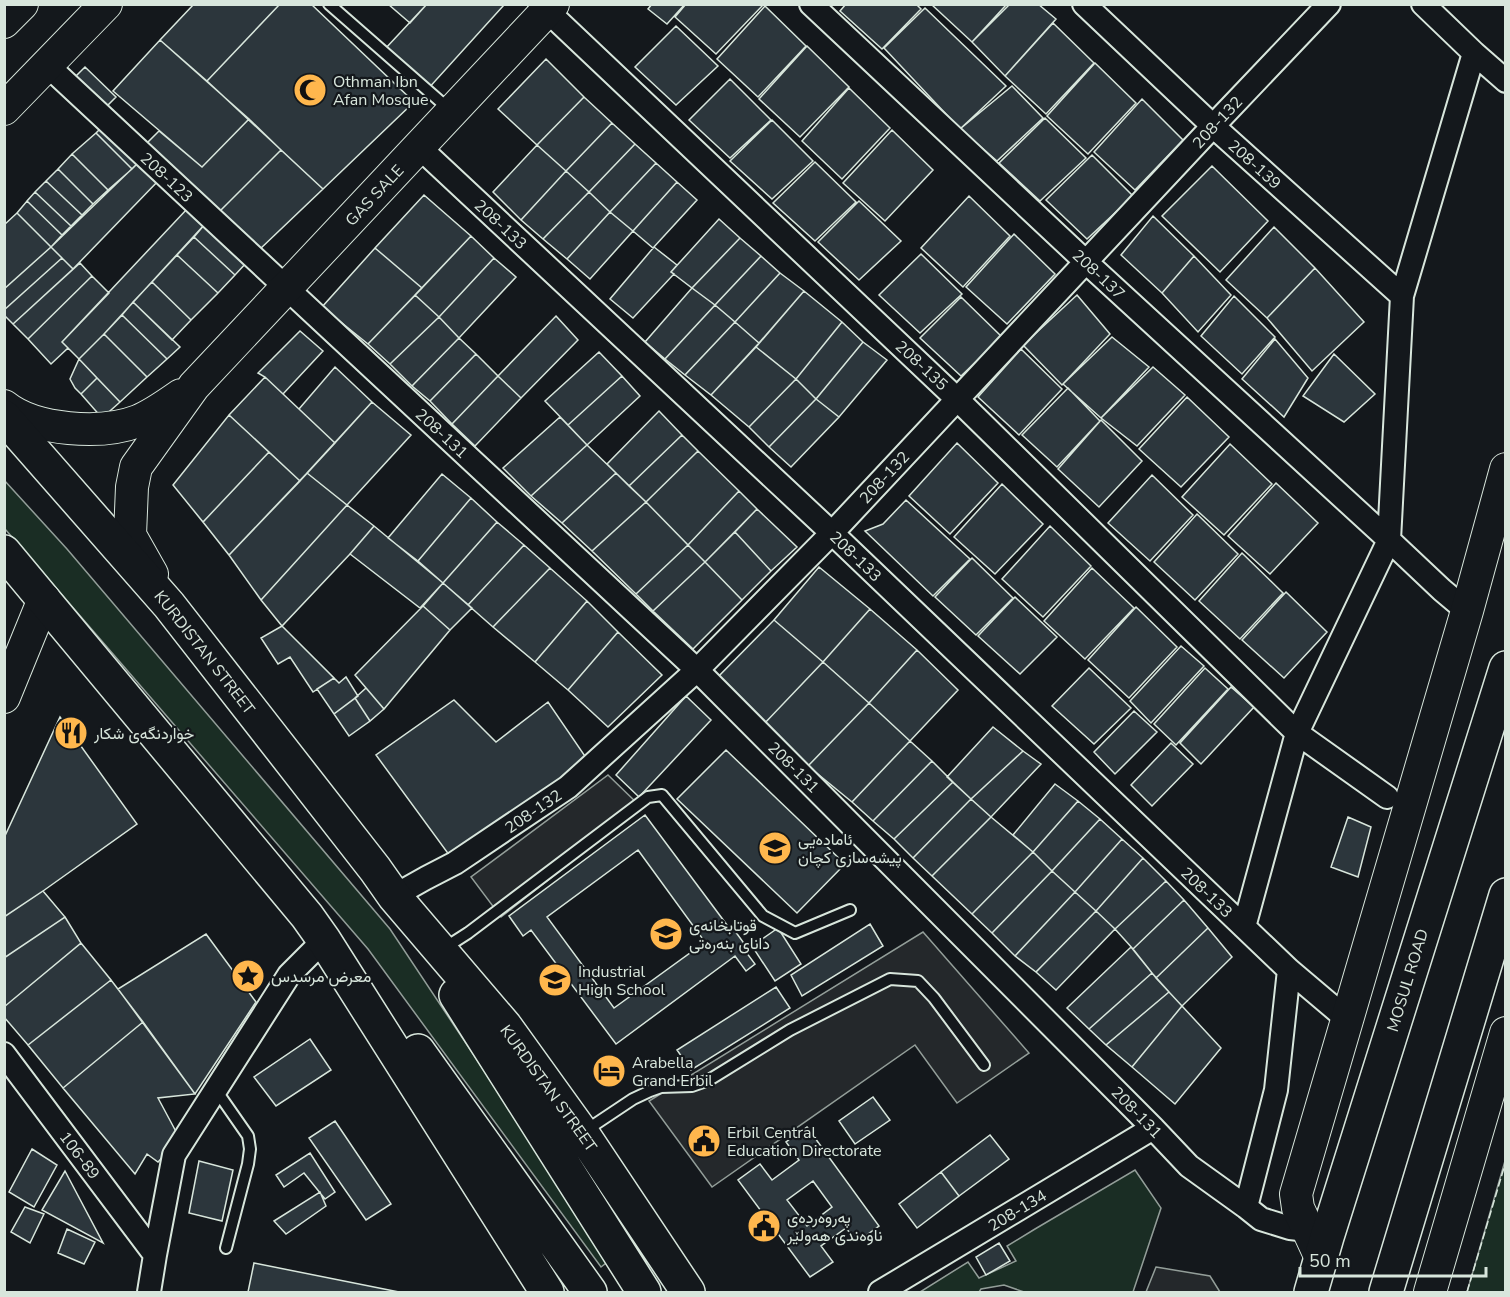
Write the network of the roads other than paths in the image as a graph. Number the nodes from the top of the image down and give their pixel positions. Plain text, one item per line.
1 (22, 4) edge
2 (106, 4) edge
3 (330, 4) edge
4 (811, 4) edge
5 (1084, 4) edge
6 (1329, 4) edge
7 (1423, 4) edge
8 (546, 7) edge
9 (4, 22) edge
10 (1474, 53) junction
11 (47, 65) junction
12 (1506, 81) edge
13 (4, 109) edge
14 (452, 112) junction
15 (1213, 126) junction
16 (419, 147) junction
17 (1086, 262) junction
18 (286, 288) junction
19 (1402, 296) junction
20 (194, 386) junction
21 (957, 399) junction
22 (4, 406) edge
23 (4, 417) edge
24 (1506, 469) edge
25 (832, 533) junction
26 (1389, 540) junction
27 (4, 552) edge
28 (44, 599) junction
29 (169, 605) junction
30 (1467, 611) junction
31 (1506, 668) edge
32 (697, 670) junction
33 (4, 697) edge
34 (1297, 733) junction
35 (1387, 797) dead end
36 (1506, 895) edge
37 (394, 896) junction
38 (850, 910) dead end
39 (1244, 927) junction
40 (324, 940) junction
41 (441, 951) junction
42 (1289, 970) junction
43 (1347, 1020) junction
44 (1506, 1033) edge
45 (4, 1054) edge
46 (984, 1065) dead end
47 (215, 1090) junction
48 (1153, 1128) junction
49 (582, 1133) junction
50 (1246, 1206) junction
51 (1314, 1244) junction
52 (226, 1248) dead end
53 (155, 1255) junction
54 (149, 1293) edge
55 (547, 1293) edge
56 (590, 1293) edge
57 (644, 1293) edge
58 (688, 1293) edge
59 (880, 1293) edge
60 (1311, 1293) edge
61 (1386, 1293) edge
62 (1430, 1293) edge

1 - 9 street
2 - 11 street
3 - 14 lane
4 - 17 street, 208-137
5 - 15 street, 208-139
6 - 15 street, 208-132
7 - 10 street
8 - 14 street, GAS SALE
8 - 21 street, 208-135
10 - 12 street
10 - 19 street
11 - 13 street
11 - 18 street, 208-123
14 - 16 street, GAS SALE
15 - 17 street, 208-132
15 - 19 street, 208-139
16 - 18 street, GAS SALE
16 - 25 street, 208-133
17 - 21 street, 208-132
17 - 26 street, 208-137
18 - 20 street, GAS SALE
18 - 32 street, 208-131
19 - 26 street
20 - 22 street
20 - 29 street
21 - 25 street, 208-132
21 - 34 street, 208-135
23 - 29 highway, KURDISTAN STREET
24 - 30 street
25 - 32 street, 208-132
25 - 39 street, 208-133
26 - 30 street, 208-137
26 - 34 street
27 - 28 highway
28 - 33 street
28 - 40 highway
29 - 37 highway, KURDISTAN STREET
30 - 43 street
31 - 51 highway, MOSUL ROAD
32 - 37 street, 208-132
32 - 48 street, 208-131
34 - 35 street, 208-135
34 - 39 street
36 - 61 highway
37 - 41 highway, KURDISTAN STREET
37 - 57 highway, KURDISTAN STREET
38 - 41 lane
39 - 42 street, 208-133
40 - 47 street
40 - 55 highway
40 - 56 highway
41 - 49 highway, KURDISTAN STREET
42 - 43 street, 208-133
42 - 50 street
43 - 51 street
44 - 62 street
45 - 53 street, 106-89
46 - 49 lane
47 - 52 lane
47 - 53 street
48 - 50 street, 208-131
48 - 59 street, 208-134
49 - 58 highway, KURDISTAN STREET
50 - 51 street, 208-131
51 - 60 highway, MOSUL ROAD
53 - 54 street

